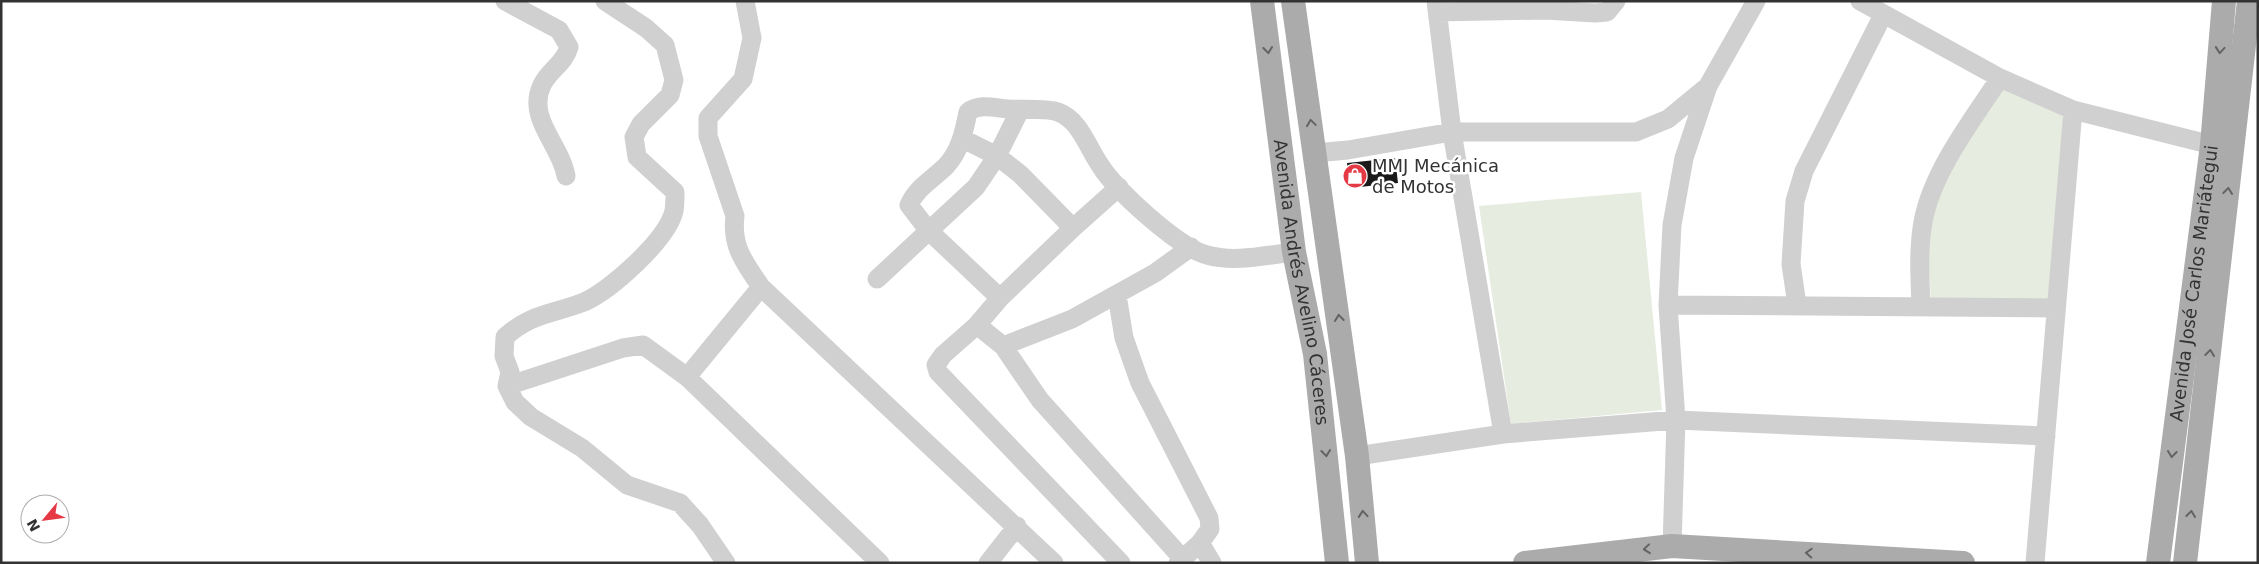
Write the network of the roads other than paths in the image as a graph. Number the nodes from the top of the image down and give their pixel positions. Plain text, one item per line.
1 (505, 1) edge
2 (605, 1) edge
3 (745, 1) edge
4 (1262, 1) edge
5 (1293, 1) edge
6 (1616, 1) edge
7 (1756, 1) edge
8 (1860, 1) edge
9 (2224, 1) edge
10 (2244, 2) edge
11 (1437, 6) edge
12 (1883, 15) junction
13 (2000, 78) junction
14 (1708, 86) junction
15 (1020, 110) junction
16 (2073, 110) junction
17 (1452, 132) junction
18 (963, 139) junction
19 (2212, 145) junction
20 (1315, 153) junction
21 (997, 156) junction
22 (566, 176) dead end
23 (1119, 187) junction
24 (1073, 228) junction
25 (928, 230) junction
26 (1190, 247) junction
27 (1294, 252) junction
28 (877, 280) dead end
29 (762, 287) junction
30 (1117, 295) junction
31 (1000, 298) junction
32 (1797, 305) junction
33 (1668, 306) junction
34 (1922, 306) junction
35 (2056, 308) junction
36 (977, 325) junction
37 (1003, 346) junction
38 (1343, 352) junction
39 (1315, 354) junction
40 (687, 377) junction
41 (506, 386) junction
42 (1676, 420) junction
43 (1503, 434) junction
44 (2046, 436) junction
45 (1357, 456) junction
46 (1017, 526) junction
47 (1200, 543) junction
48 (1672, 546) junction
49 (1180, 560) edge
50 (726, 563) edge
51 (880, 563) edge
52 (988, 563) edge
53 (1054, 563) edge
54 (1121, 563) edge
55 (1212, 563) edge
56 (1338, 563) edge
57 (1367, 563) edge
58 (1525, 563) edge
59 (1963, 563) edge
60 (2035, 563) edge
61 (2158, 563) edge
62 (2185, 563) edge

1 - 22 street
2 - 41 street
3 - 29 street
4 -> 27 main road, Avenida Andrés Avelino Cáceres
20 -> 5 main road, Avenida Andrés Avelino Cáceres
6 - 11 street
7 - 14 street
8 - 12 street
9 -> 19 main road, Avenida José Carlos Mariátegui
62 -> 10 main road, Avenida José Carlos Mariátegui
11 - 17 street
12 - 13 street
12 - 32 street
13 - 16 street
13 - 34 street
14 - 17 street
14 - 33 street
15 - 18 street
15 - 21 street
15 - 23 street
16 - 19 street
16 - 35 street
17 - 20 street
17 - 43 street
18 - 21 street
18 - 25 street
19 -> 61 main road, Avenida José Carlos Mariátegui
38 -> 20 main road, Avenida Andrés Avelino Cáceres
21 - 24 street
21 - 25 street
23 - 24 street
23 - 26 street
24 - 31 street
25 - 28 street
25 - 31 street
26 - 27 street
26 - 30 street
27 - 39 main road, Avenida Andrés Avelino Cáceres
29 - 40 street
29 - 46 street
30 - 37 street
30 - 47 street
31 - 36 street
32 - 33 street
32 - 34 street
33 - 42 street
34 - 35 street
35 - 44 street
36 - 37 street
36 - 54 street
37 - 49 street
38 - 39 main road
38 - 45 main road, Avenida Andrés Avelino Cáceres
39 -> 56 main road, Avenida Andrés Avelino Cáceres
40 - 41 street
40 - 51 street
41 - 50 street
42 - 43 street
42 - 44 street
42 - 48 street
43 - 45 street
44 - 60 street
57 -> 45 main road, Avenida Andrés Avelino Cáceres
46 - 52 street
46 - 53 street
47 - 49 street
47 - 55 street
48 -> 58 main road
59 -> 48 main road

